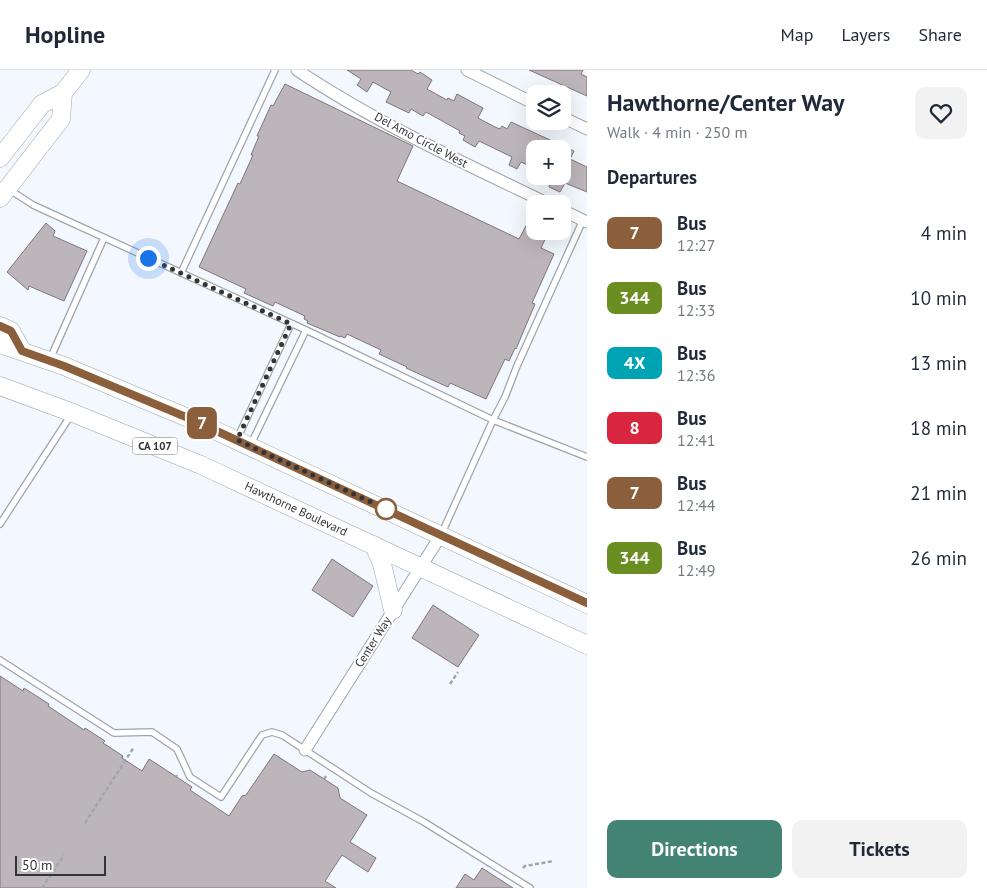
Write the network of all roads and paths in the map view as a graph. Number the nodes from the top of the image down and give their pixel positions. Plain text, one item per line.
1 (81, 70) edge
2 (275, 70) edge
3 (297, 70) edge
4 (467, 70) edge
5 (63, 93) junction
6 (526, 100) edge
7 (571, 121) edge
8 (587, 129) edge
9 (0, 158) edge
10 (4, 194) edge
11 (530, 195) edge
12 (571, 214) edge
13 (585, 221) edge
14 (104, 238) junction
15 (181, 273) junction
16 (291, 324) junction
17 (0, 326) edge
18 (306, 330) junction
19 (0, 344) edge
20 (22, 351) junction
21 (49, 361) junction
22 (0, 386) edge
23 (72, 413) junction
24 (492, 420) junction
25 (243, 443) junction
26 (587, 457) edge
27 (0, 524) edge
28 (441, 535) junction
29 (374, 546) junction
30 (420, 568) junction
31 (587, 604) edge
32 (393, 610) junction
33 (587, 645) edge
34 (0, 660) edge
35 (458, 672) dead end
36 (450, 684) dead end
37 (134, 747) dead end
38 (305, 750) junction
39 (85, 823) dead end
40 (64, 855) dead end
41 (554, 861) dead end
42 (523, 868) dead end
43 (42, 888) edge
44 (530, 888) edge

1 - 5 main road
2 - 15 lane
3 - 11 street, Del Amo Circle West
4 - 6 street
5 - 9 main road
5 - 10 main road
7 - 8 street
10 - 14 lane
12 - 13 street
13 - 24 lane
14 - 15 lane
14 - 21 lane
15 - 16 lane
16 - 18 lane
16 - 25 lane
17 - 20 main road
18 - 24 lane
18 - 25 lane
19 - 20 main road
20 - 21 main road
21 - 25 main road
22 - 23 main road, Hawthorne Boulevard / CA 107
23 - 27 lane
23 - 29 main road, Hawthorne Boulevard / CA 107
24 - 26 lane
24 - 28 lane
25 - 28 main road
28 - 30 street, Center Way
28 - 31 main road
29 - 30 main road, Hawthorne Boulevard / CA 107
29 - 32 main road
30 - 32 street, Center Way
30 - 33 main road, Hawthorne Boulevard / CA 107
32 - 38 street, Center Way
34 - 38 lane
35 - 36 path
37 - 39 path
38 - 44 lane
40 - 43 path
41 - 42 path

